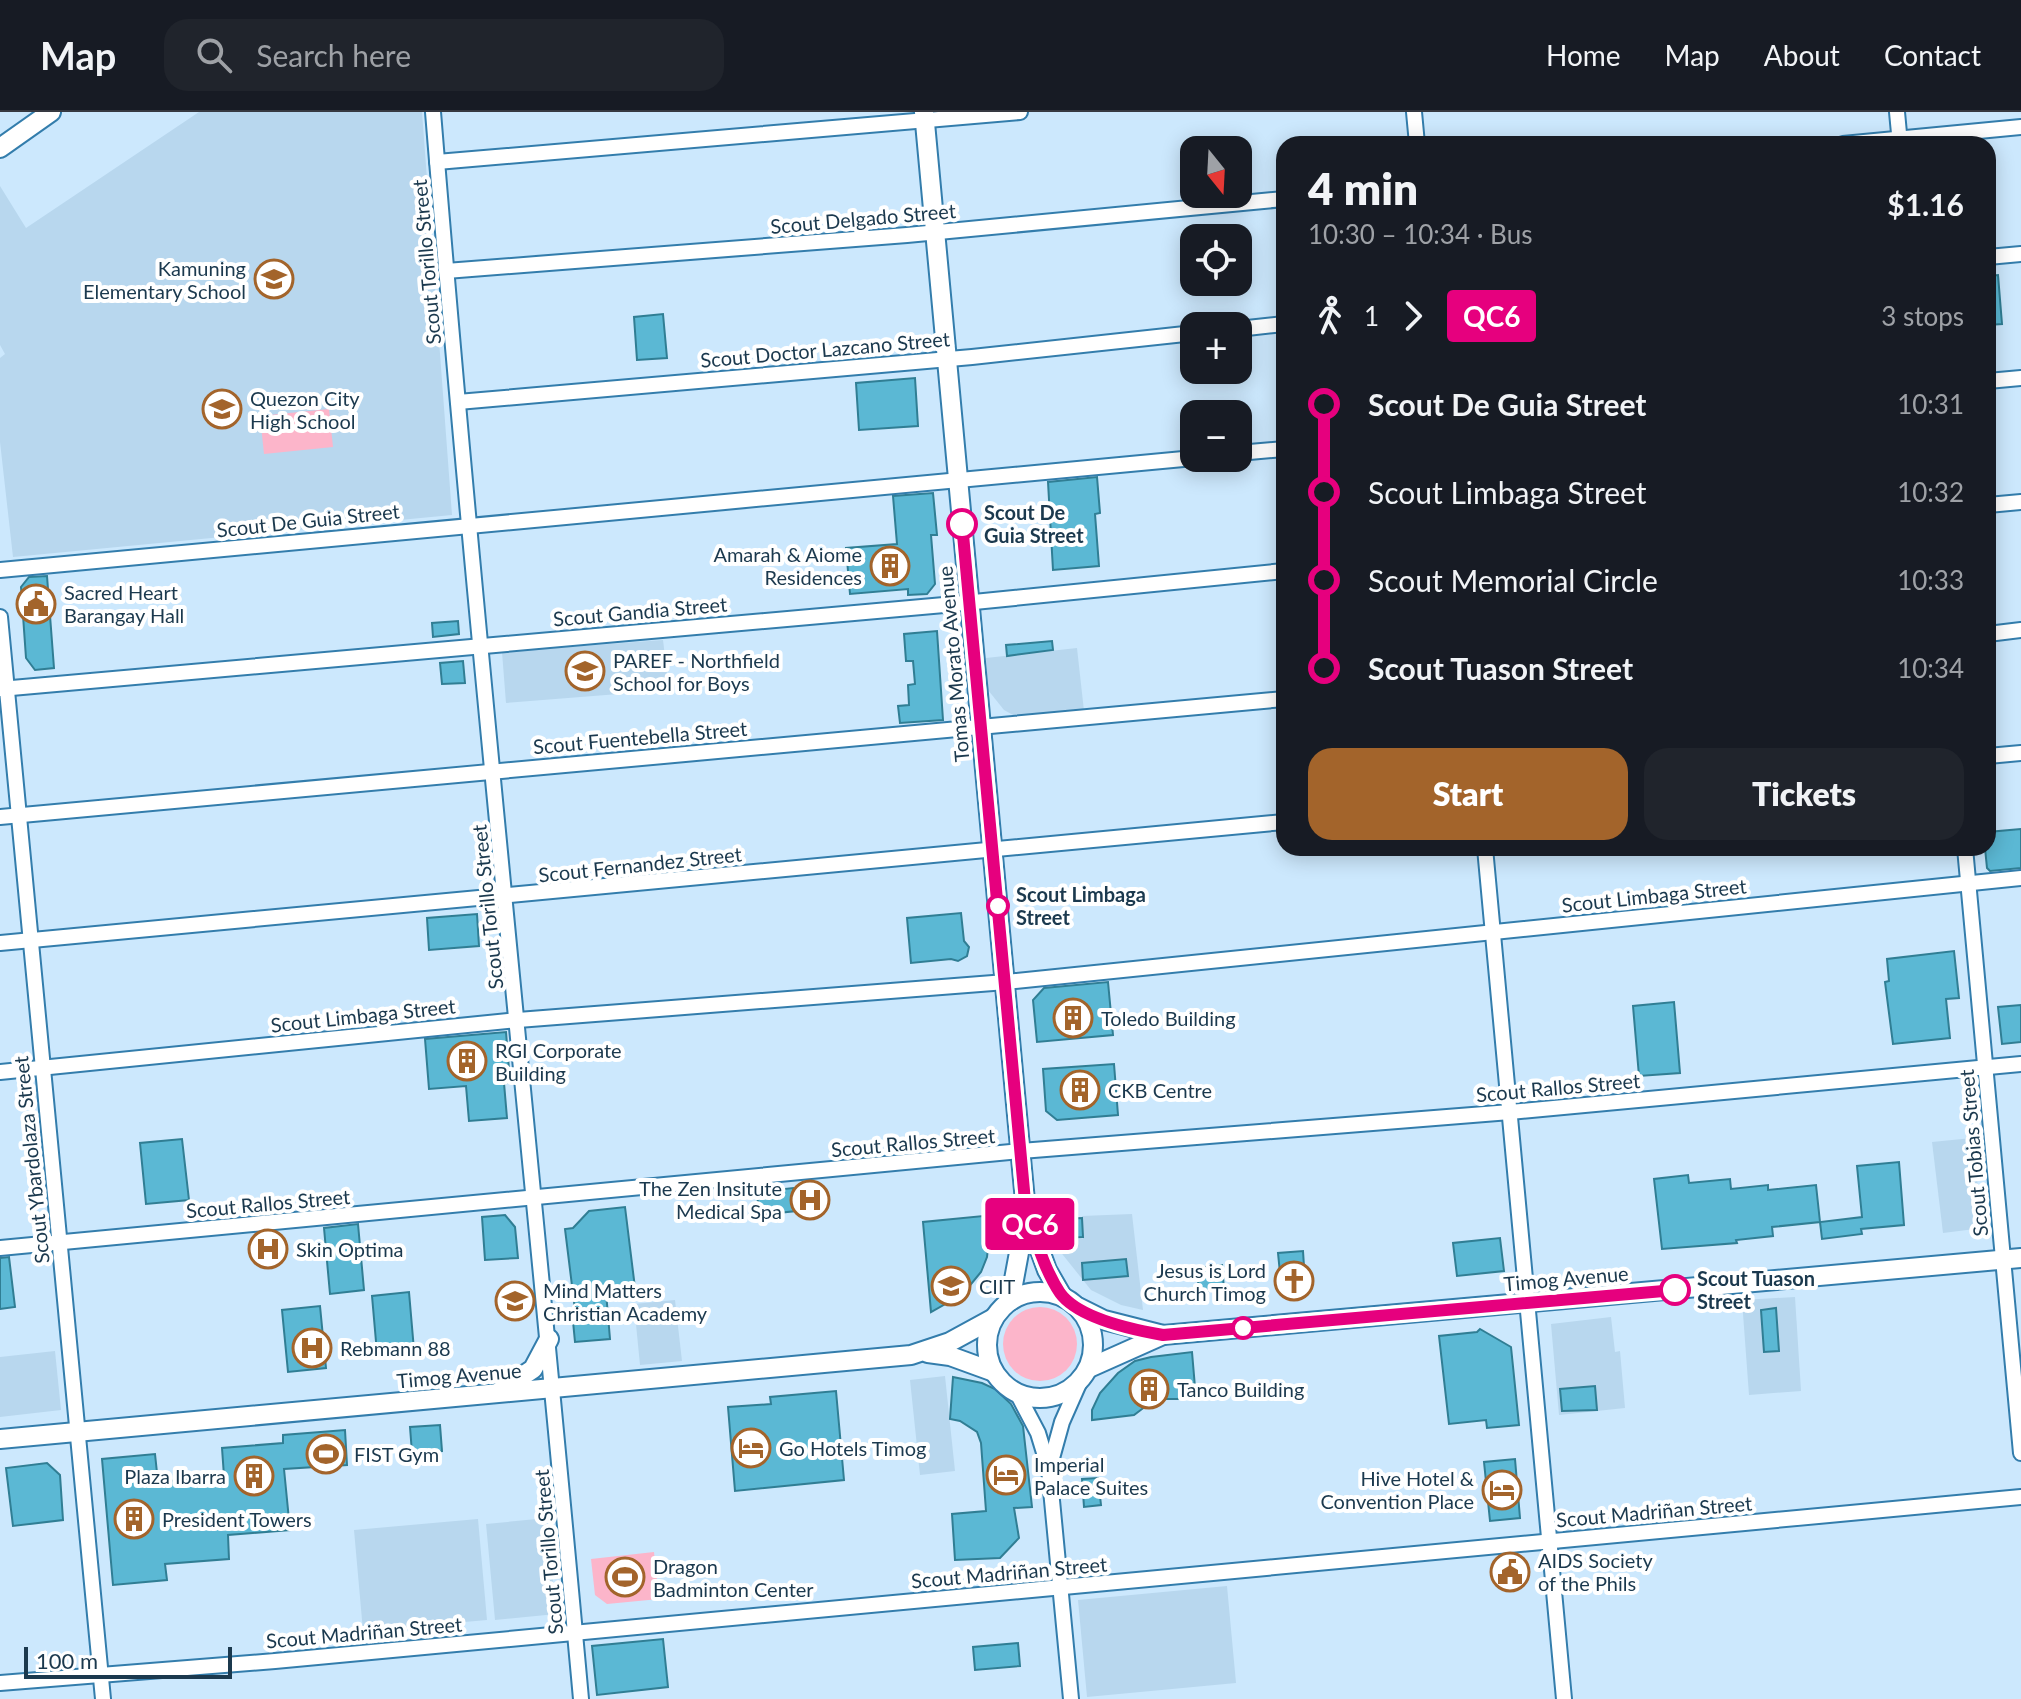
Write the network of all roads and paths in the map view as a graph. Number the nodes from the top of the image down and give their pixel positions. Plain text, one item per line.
1 (51, 112) edge
2 (433, 112) edge
3 (1020, 112) edge
4 (1414, 112) edge
5 (1897, 112) edge
6 (924, 116) edge
7 (2021, 127) edge
8 (1416, 136) edge
9 (1899, 136) edge
10 (1943, 136) edge
11 (0, 148) edge
12 (437, 162) junction
13 (1276, 200) edge
14 (935, 232) junction
15 (2021, 254) edge
16 (1996, 256) edge
17 (446, 271) junction
18 (1276, 325) edge
19 (1252, 327) edge
20 (1180, 334) edge
21 (947, 359) junction
22 (2021, 378) edge
23 (1996, 380) edge
24 (458, 402) junction
25 (1276, 450) edge
26 (1252, 452) edge
27 (1180, 459) edge
28 (958, 482) junction
29 (2021, 502) edge
30 (1996, 504) edge
31 (471, 524) junction
32 (0, 570) edge
33 (1276, 572) edge
34 (970, 602) junction
35 (0, 617) edge
36 (2021, 630) edge
37 (1996, 633) edge
38 (482, 644) junction
39 (3, 689) edge
40 (1276, 700) edge
41 (982, 728) junction
42 (2021, 753) edge
43 (1996, 755) edge
44 (494, 770) junction
45 (20, 815) junction
46 (0, 817) edge
47 (1276, 823) edge
48 (993, 850) junction
49 (1486, 856) edge
50 (1966, 856) edge
51 (2021, 878) edge
52 (1969, 883) junction
53 (505, 897) junction
54 (1493, 931) junction
55 (30, 939) junction
56 (0, 943) edge
57 (1006, 982) junction
58 (518, 1020) junction
59 (2021, 1064) edge
60 (1986, 1067) junction
61 (42, 1068) junction
62 (0, 1072) edge
63 (1510, 1112) junction
64 (1021, 1151) junction
65 (534, 1199) junction
66 (1026, 1212) junction
67 (59, 1242) junction
68 (0, 1248) edge
69 (2012, 1258) edge
70 (1062, 1296) junction
71 (1010, 1301) junction
72 (1529, 1304) junction
73 (1078, 1307) junction
74 (994, 1318) junction
75 (1163, 1335) junction
76 (549, 1339) junction
77 (922, 1353) junction
78 (994, 1372) junction
79 (1085, 1374) junction
80 (554, 1388) junction
81 (1017, 1393) junction
82 (494, 1394) junction
83 (76, 1431) junction
84 (0, 1439) edge
85 (2021, 1453) edge
86 (1049, 1469) junction
87 (2021, 1497) edge
88 (1550, 1541) junction
89 (1061, 1587) junction
90 (576, 1633) junction
91 (100, 1674) junction
92 (0, 1683) edge
93 (103, 1699) edge
94 (581, 1699) edge
95 (1071, 1699) edge
96 (1564, 1699) edge

1 - 11 main road
2 - 12 street, Scout Torillo Street
3 - 6 street
4 - 8 street
5 - 9 street
6 - 12 street
6 - 14 main road, Tomas Morato Avenue
7 - 10 street
12 - 17 street, Scout Torillo Street
13 - 14 street, Scout Delgado Street
14 - 17 street, Scout Delgado Street
14 - 21 main road, Tomas Morato Avenue
15 - 16 street
17 - 24 street, Scout Torillo Street
18 - 19 street
20 - 21 street, Scout Doctor Lazcano Street
21 - 24 street, Scout Doctor Lazcano Street
21 - 28 main road, Tomas Morato Avenue
22 - 23 street
24 - 31 street, Scout Torillo Street
25 - 26 street
27 - 28 street, Scout De Guia Street
28 - 31 street, Scout De Guia Street
28 - 34 main road, Tomas Morato Avenue
29 - 30 street
31 - 32 street, Scout De Guia Street
31 - 38 street, Scout Torillo Street
33 - 34 street, Scout Gandia Street
34 - 38 street, Scout Gandia Street
34 - 41 main road, Tomas Morato Avenue
35 - 39 street, Scout Ybardolaza Street
36 - 37 street
38 - 39 street, Scout Gandia Street
38 - 44 street, Scout Torillo Street
39 - 45 street, Scout Ybardolaza Street
40 - 41 street, Scout Fuentebella Street
41 - 44 street, Scout Fuentebella Street
41 - 48 main road, Tomas Morato Avenue
42 - 43 street
44 - 45 street, Scout Fuentebella Street
44 - 53 street, Scout Torillo Street
45 - 46 street, Scout Fuentebella Street
45 - 55 street, Scout Ybardolaza Street
47 - 48 street, Scout Fernandez Street
48 - 53 street, Scout Fernandez Street
48 - 57 main road, Tomas Morato Avenue
49 - 54 street
50 - 52 street, Scout Tobias Street
51 - 52 street, Scout Limbaga Street
52 - 54 street, Scout Limbaga Street
52 - 60 street, Scout Tobias Street
53 - 55 street, Scout Fernandez Street
53 - 58 street, Scout Torillo Street
54 - 57 street, Scout Limbaga Street
54 - 63 street
55 - 56 street, Scout Fernandez Street
55 - 61 street, Scout Ybardolaza Street
57 - 58 street, Scout Limbaga Street
57 - 64 main road, Tomas Morato Avenue
58 - 61 street, Scout Limbaga Street
58 - 65 street, Scout Torillo Street
59 - 60 street, Scout Rallos Street
60 - 63 street, Scout Rallos Street
60 - 69 street, Scout Tobias Street
61 - 62 street, Scout Limbaga Street
61 - 67 street, Scout Ybardolaza Street
63 - 64 street, Scout Rallos Street
63 - 72 street
64 - 65 street, Scout Rallos Street
64 - 66 main road, Tomas Morato Avenue
65 - 67 street, Scout Rallos Street
65 - 76 street, Scout Torillo Street
66 - 70 main road, Tomas Morato Avenue
66 - 71 main road, Tomas Morato Avenue
67 - 68 street, Scout Rallos Street
67 - 83 street, Scout Ybardolaza Street
69 - 72 main road, Timog Avenue
69 - 85 street, Scout Tobias Street
70 - 71 main road
70 - 73 main road
71 - 74 main road
72 - 75 main road, Timog Avenue
72 - 88 street
73 - 75 main road, Timog Avenue
73 - 79 main road
74 - 77 main road, Timog Avenue
74 - 78 main road
75 - 79 main road, Timog Avenue
76 - 80 street, Scout Torillo Street
76 - 82 main road
77 - 78 main road, Timog Avenue
77 - 80 main road, Timog Avenue
78 - 81 main road
79 - 81 main road
79 - 86 street
80 - 82 main road, Timog Avenue
80 - 90 street, Scout Torillo Street
81 - 86 street
82 - 83 main road, Timog Avenue
83 - 84 main road, Timog Avenue
83 - 91 street, Scout Ybardolaza Street
86 - 89 street
87 - 88 street, Scout Madriñan Street
88 - 89 street, Scout Madriñan Street
88 - 96 street
89 - 90 street, Scout Madriñan Street
89 - 95 street
90 - 91 street, Scout Madriñan Street
90 - 94 street, Scout Torillo Street
91 - 92 street, Scout Madriñan Street
91 - 93 street, Scout Ybardolaza Street

